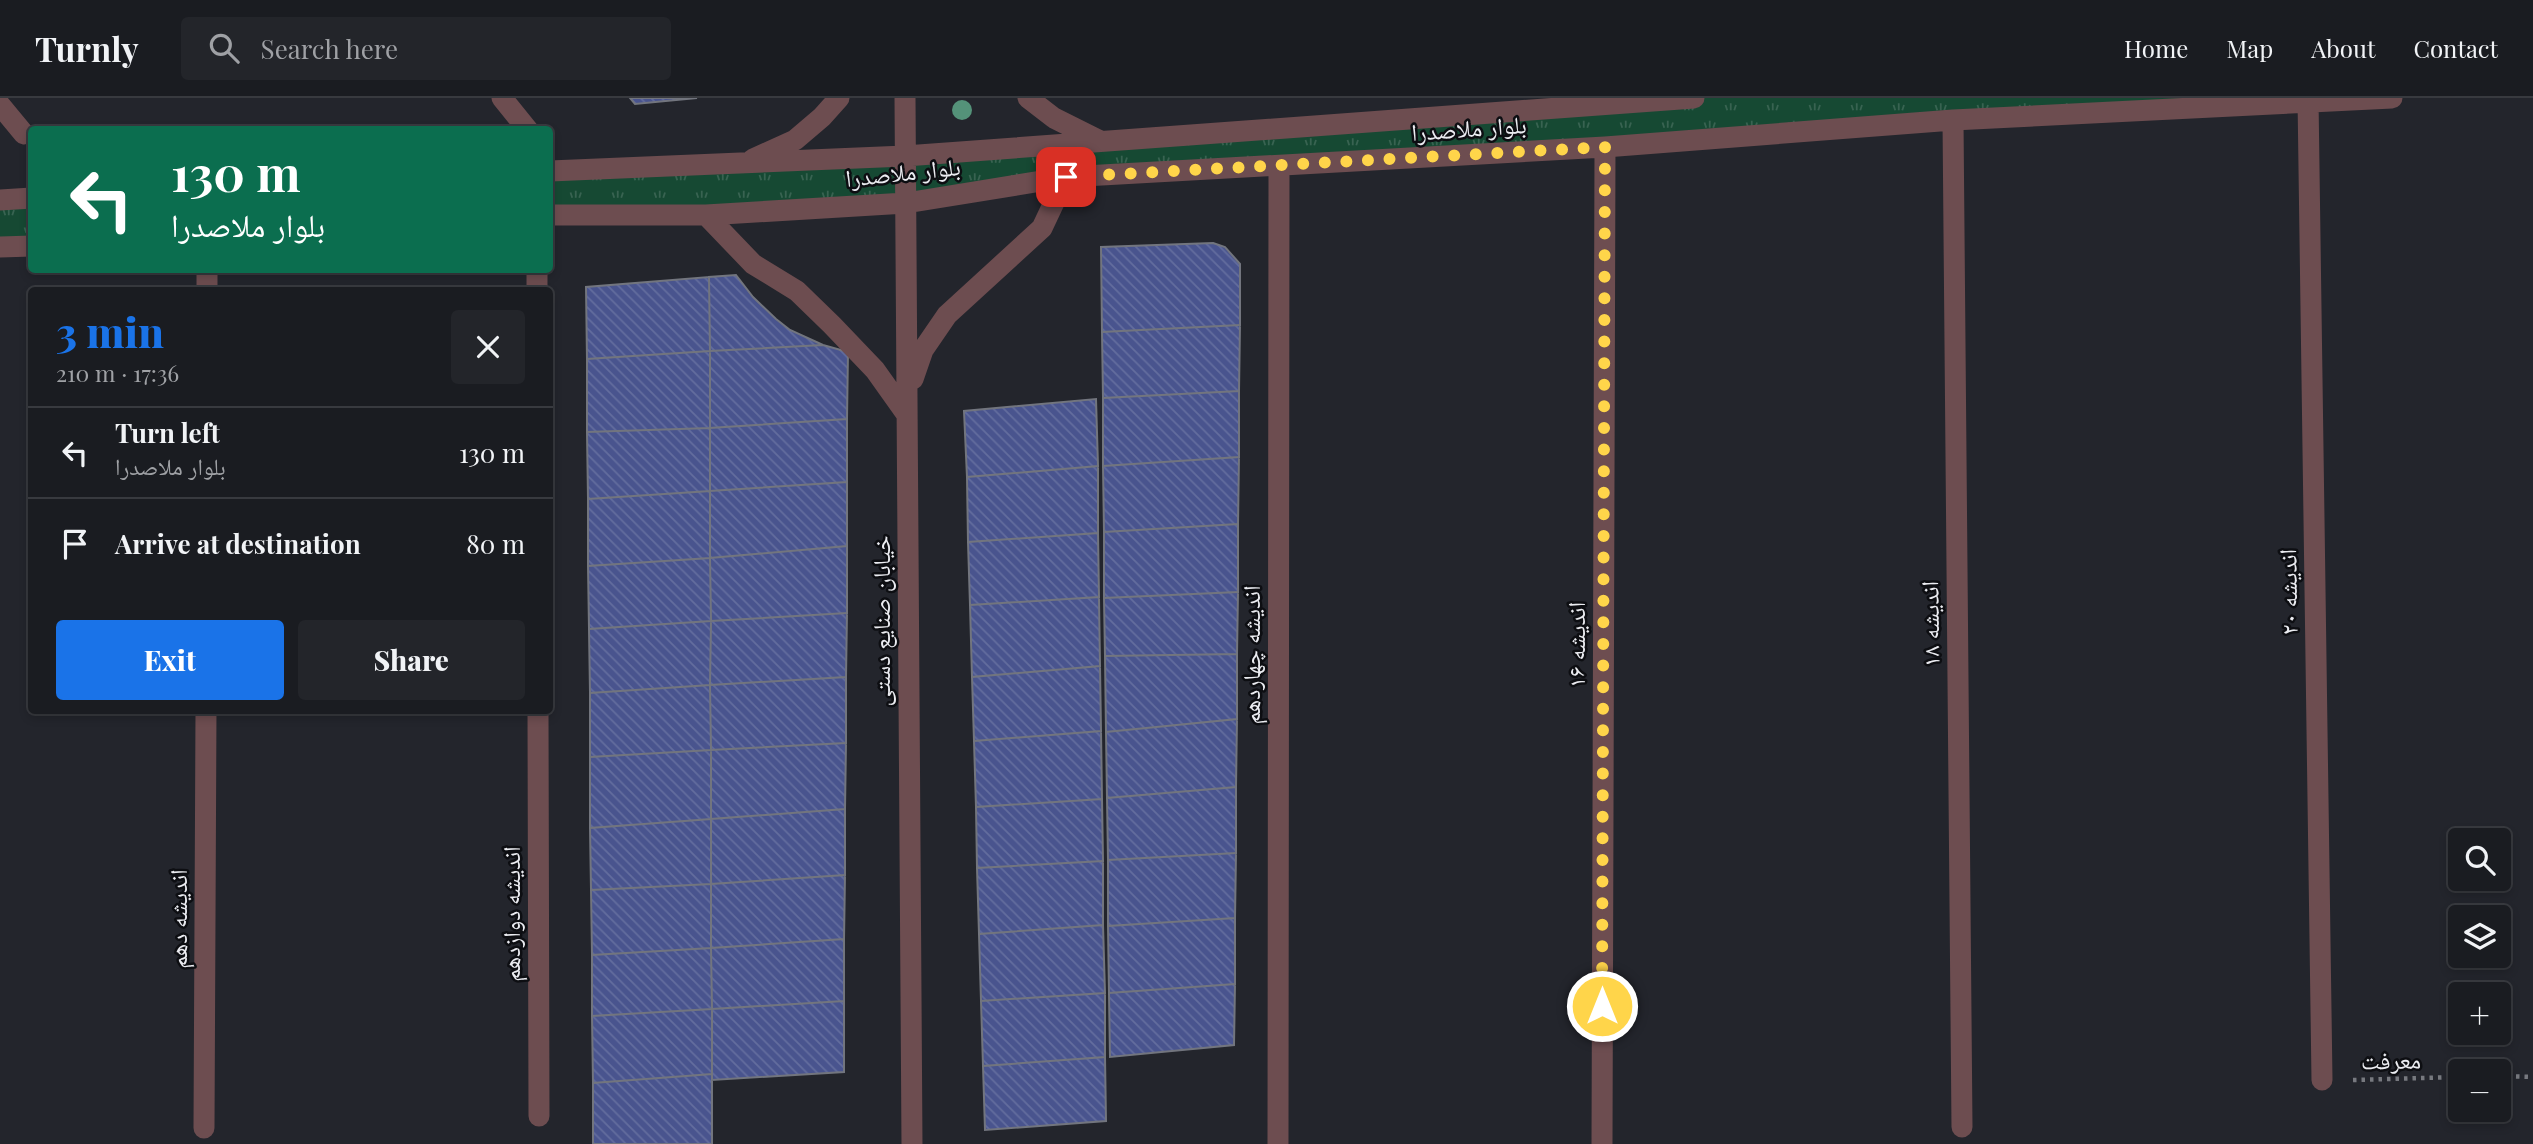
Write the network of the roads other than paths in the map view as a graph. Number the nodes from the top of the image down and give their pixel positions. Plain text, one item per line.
1 (502, 98) edge
2 (839, 98) edge
3 (905, 98) edge
4 (1028, 98) edge
5 (1694, 98) edge
6 (2392, 98) edge
7 (2308, 100) edge
8 (1531, 104) edge
9 (0, 105) edge
10 (1953, 120) junction
11 (525, 126) edge
12 (24, 134) dead end
13 (1102, 142) junction
14 (1605, 147) junction
15 (905, 156) junction
16 (745, 163) junction
17 (554, 166) edge
18 (1279, 167) junction
19 (1066, 177) junction
20 (28, 198) edge
21 (0, 200) edge
22 (906, 203) junction
23 (553, 215) edge
24 (706, 215) junction
25 (28, 246) edge
26 (0, 247) edge
27 (907, 407) junction
28 (206, 714) edge
29 (538, 714) edge
30 (2322, 1080) road end
31 (539, 1116) dead end
32 (204, 1128) dead end
33 (1962, 1128) dead end
34 (912, 1144) edge
35 (1278, 1144) edge
36 (1602, 1144) edge

1 - 11 street
2 - 16 street
3 - 15 street, خیابان صنایع دستی
4 - 13 street
5 - 8 street, بلوار ملاصدرا
6 - 7 street, بلوار ملاصدرا
7 - 10 street, بلوار ملاصدرا
7 - 30 street, اندیشه ۲۰
8 - 13 street, بلوار ملاصدرا
9 - 12 street
10 - 14 street, بلوار ملاصدرا
10 - 33 street, اندیشه ۱۸
13 - 15 street, بلوار ملاصدرا
14 - 18 street, بلوار ملاصدرا
14 - 36 street, اندیشه ۱۶
15 - 16 street, بلوار ملاصدرا
15 - 22 street, خیابان صنایع دستی
16 - 17 street, بلوار ملاصدرا
18 - 19 street, بلوار ملاصدرا
18 - 35 street, اندیشه چهاردهم
19 - 22 street, بلوار ملاصدرا
19 - 27 street
20 - 21 street
22 - 24 street, بلوار ملاصدرا
22 - 27 street, خیابان صنایع دستی
23 - 24 street, بلوار ملاصدرا
24 - 27 street
25 - 26 street
27 - 34 street, خیابان صنایع دستی
28 - 32 street, اندیشه دهم
29 - 31 street, اندیشه دوازدهم

